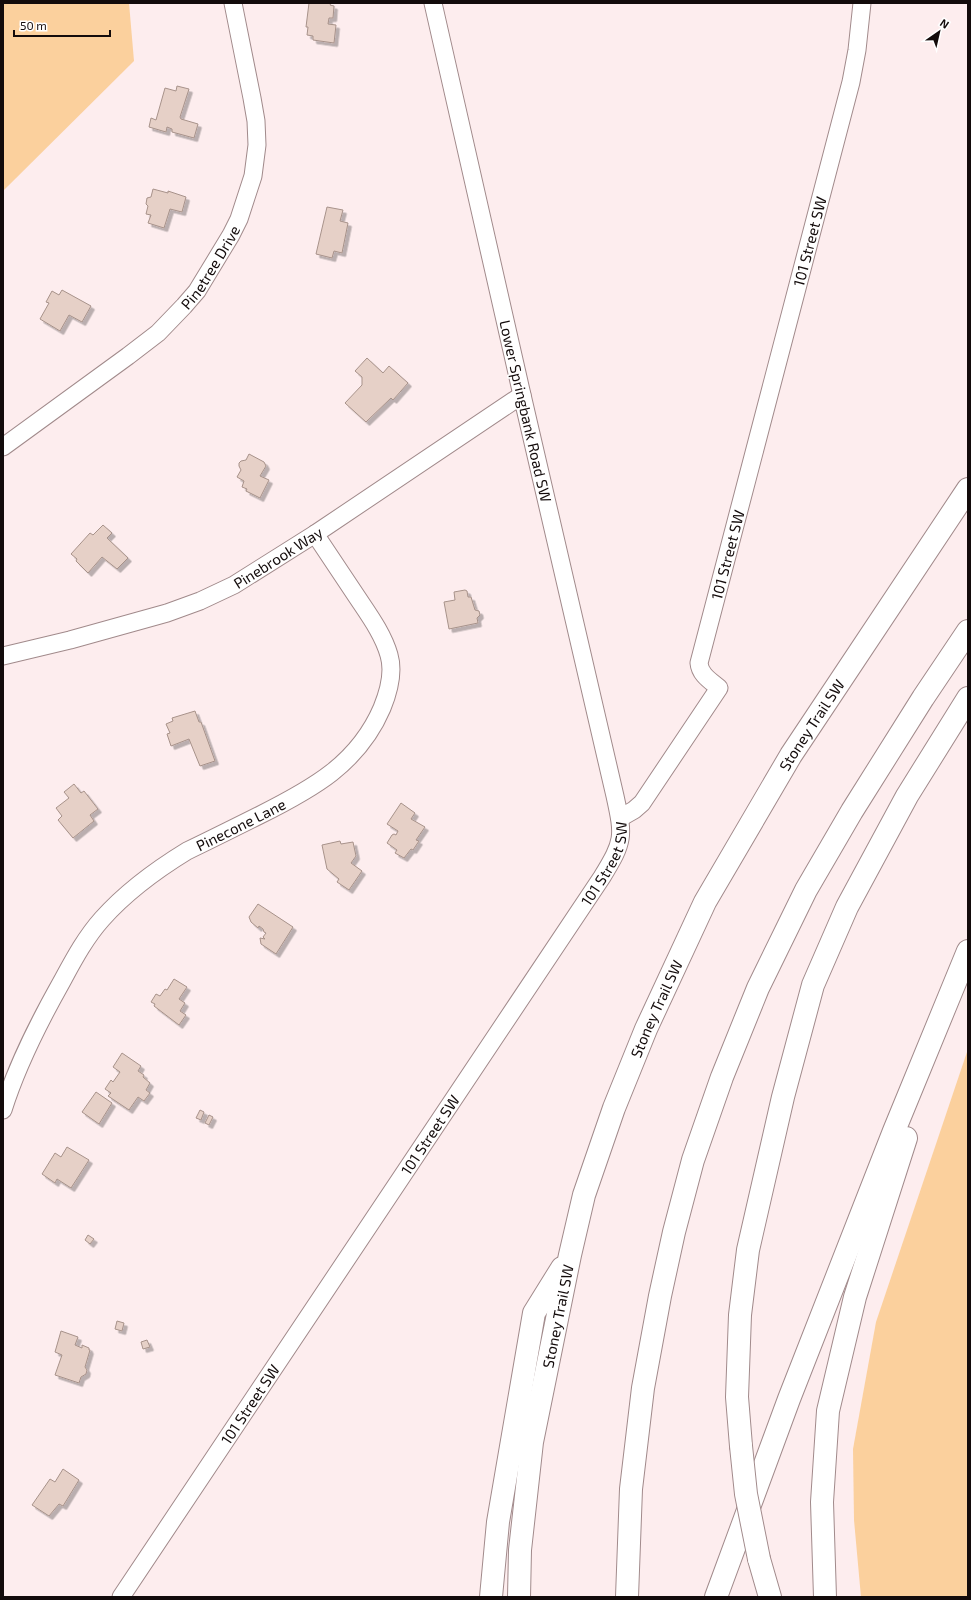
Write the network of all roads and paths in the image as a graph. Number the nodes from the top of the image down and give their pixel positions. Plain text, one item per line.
1 (233, 3) edge
2 (433, 3) edge
3 (862, 3) edge
4 (522, 395) junction
5 (3, 447) edge
6 (968, 489) edge
7 (315, 534) junction
8 (968, 632) edge
9 (3, 656) edge
10 (968, 698) edge
11 (620, 818) junction
12 (966, 956) edge
13 (3, 1110) edge
14 (570, 1255) junction
15 (121, 1597) edge
16 (491, 1597) edge
17 (519, 1597) edge
18 (626, 1597) edge
19 (716, 1597) edge
20 (770, 1597) edge
21 (825, 1597) edge

1 - 5 street, Pinetree Drive
2 - 4 street, Lower Springbank Road SW
3 - 11 street, 101 Street SW
4 - 7 street, Pinebrook Way
4 - 11 street, Lower Springbank Road SW
6 - 14 highway, Stoney Trail SW
7 - 9 street, Pinebrook Way
7 - 13 street, Pinecone Lane
8 - 18 highway
10 - 20 highway, bridge
11 - 15 street, 101 Street SW
12 - 19 highway
12 - 21 highway
14 - 16 highway
14 - 17 highway, Stoney Trail SW

